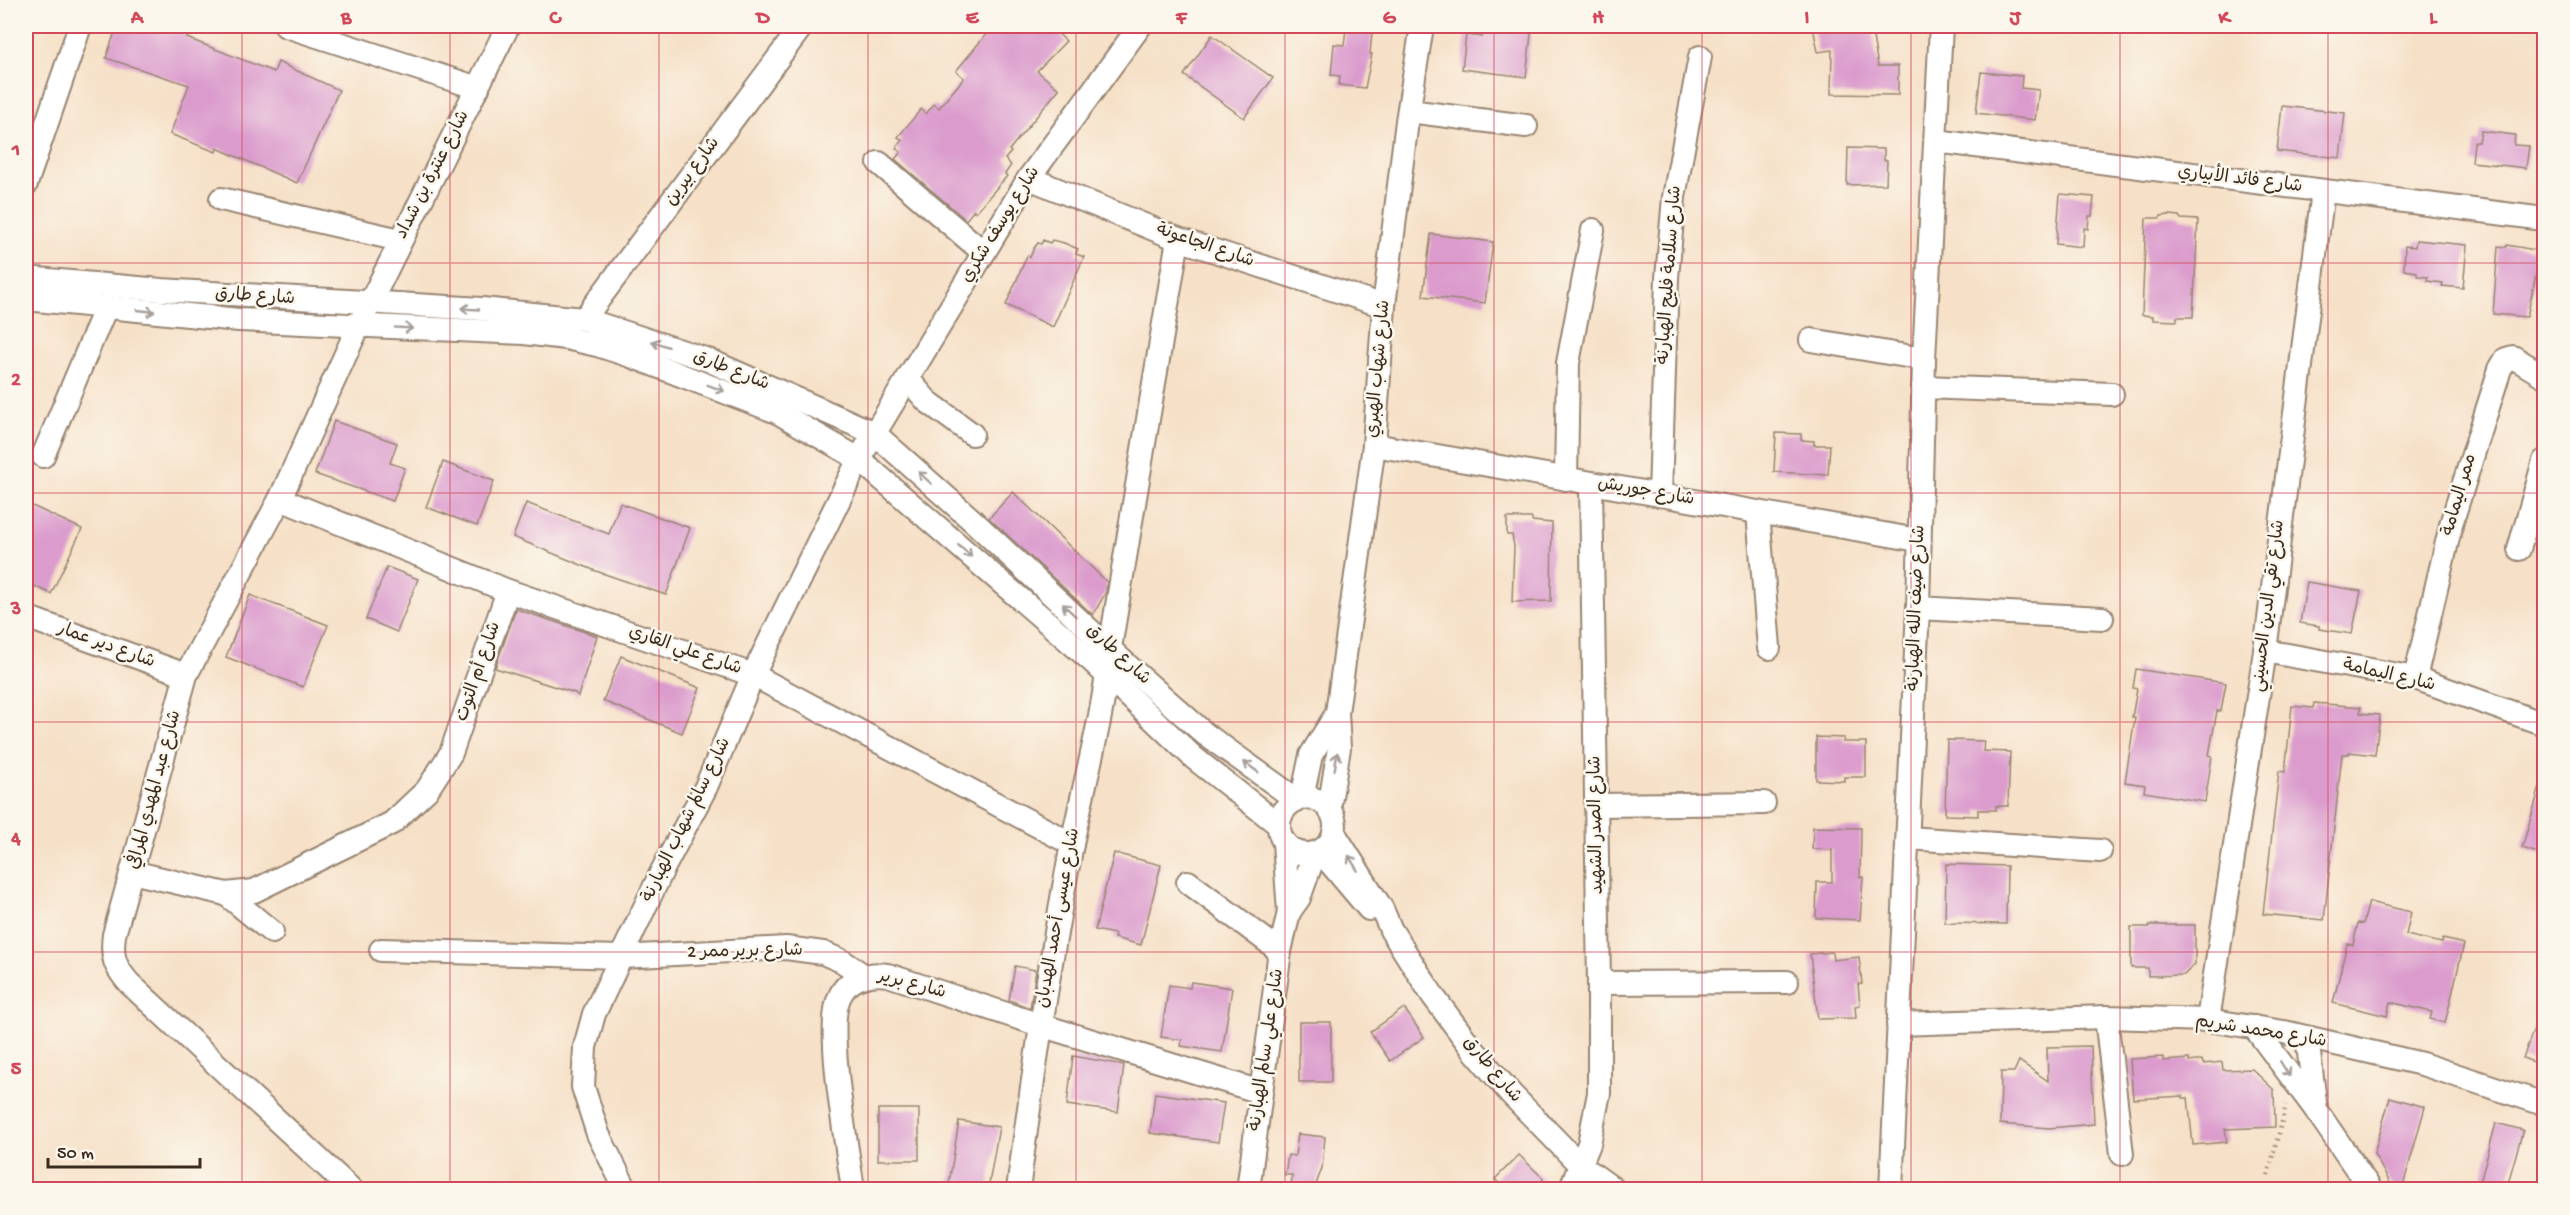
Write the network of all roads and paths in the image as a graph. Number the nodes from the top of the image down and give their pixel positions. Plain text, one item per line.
1 (80, 26) edge
2 (289, 26) edge
3 (508, 26) edge
4 (802, 26) edge
5 (1422, 26) edge
6 (1941, 26) edge
7 (1136, 27) edge
8 (1700, 57) dead end
9 (478, 88) junction
10 (1409, 111) junction
11 (1526, 126) dead end
12 (1936, 141) junction
13 (879, 163) dead end
14 (1029, 178) junction
15 (26, 184) edge
16 (2323, 191) junction
17 (221, 199) dead end
18 (2544, 219) edge
19 (1593, 230) dead end
20 (1178, 239) junction
21 (400, 240) junction
22 (983, 252) junction
23 (26, 278) edge
24 (26, 299) edge
25 (370, 304) junction
26 (1384, 306) junction
27 (106, 307) junction
28 (584, 319) junction
29 (359, 325) junction
30 (1811, 339) dead end
31 (1924, 359) junction
32 (2544, 376) edge
33 (908, 380) junction
34 (1923, 387) junction
35 (2112, 394) dead end
36 (874, 433) junction
37 (972, 434) dead end
38 (1374, 445) junction
39 (43, 456) dead end
40 (859, 459) junction
41 (2544, 461) edge
42 (1566, 479) junction
43 (1591, 483) junction
44 (1660, 495) junction
45 (280, 499) junction
46 (1758, 512) junction
47 (1918, 540) junction
48 (2519, 549) dead end
49 (508, 591) junction
50 (1918, 608) junction
51 (26, 617) edge
52 (2102, 618) dead end
53 (1110, 648) junction
54 (1769, 648) dead end
55 (2265, 651) junction
56 (186, 675) junction
57 (753, 675) junction
58 (1107, 678) junction
59 (2415, 678) junction
60 (1337, 713) junction
61 (2544, 723) edge
62 (1299, 799) junction
63 (1764, 803) dead end
64 (1597, 805) junction
65 (1329, 809) junction
66 (1334, 833) junction
67 (1281, 834) junction
68 (1908, 838) junction
69 (1072, 844) junction
70 (2100, 850) dead end
71 (1318, 852) junction
72 (132, 872) junction
73 (1188, 882) dead end
74 (226, 894) junction
75 (1289, 912) junction
76 (1391, 930) junction
77 (272, 932) dead end
78 (381, 950) dead end
79 (1280, 951) junction
80 (621, 957) junction
81 (863, 975) junction
82 (1787, 982) dead end
83 (1599, 983) junction
84 (2106, 1017) junction
85 (2208, 1020) junction
86 (1898, 1023) junction
87 (1040, 1025) junction
88 (2254, 1027) junction
89 (2307, 1037) junction
90 (2292, 1081) junction
91 (1261, 1092) junction
92 (2544, 1104) edge
93 (2316, 1110) junction
94 (2122, 1154) dead end
95 (1581, 1165) junction
96 (2268, 1175) dead end
97 (352, 1190) edge
98 (626, 1190) edge
99 (854, 1190) edge
100 (1017, 1190) edge
101 (1248, 1190) edge
102 (1570, 1190) edge
103 (1615, 1190) edge
104 (1891, 1190) edge
105 (2371, 1190) edge

1 - 15 street
2 - 9 street
3 - 9 street, شارع عنترة بن شداد
4 - 28 street, شارع بيرين
5 - 10 street, شارع شهاب الهبري
6 - 12 street, شارع ضيف الله الهبارنة
7 - 14 street, شارع يوسف شكري
8 - 44 street, شارع سلامة فليح الهبارنة
9 - 21 street, شارع عنترة بن شداد
10 - 11 street
10 - 26 street, شارع شهاب الهبري
12 - 16 street, شارع فائد الأبياري
12 - 31 street, شارع ضيف الله الهبارنة
13 - 22 street
14 - 20 street, شارع الجاعونة
14 - 22 street, شارع يوسف شكري
16 - 18 street, شارع فائد الأبياري
16 - 55 street, شارع تقي الدين الحسيني
17 - 21 street
19 - 42 street
20 - 26 street, شارع الجاعونة
20 - 53 street, شارع عيسى أحمد الهدبان
21 - 25 street, شارع عنترة بن شداد
22 - 33 street, شارع يوسف شكري
23 - 25 street, شارع طارق
24 - 27 street, شارع طارق
28 -> 25 street, شارع طارق
25 - 29 street, شارع عنترة بن شداد
26 - 38 street, شارع شهاب الهبري
27 -> 29 street, شارع طارق
27 - 39 street
36 -> 28 street, شارع طارق
29 -> 40 street, شارع طارق
29 - 45 street, شارع عبد المهدي المرافي
30 - 31 street
31 - 34 street, شارع ضيف الله الهبارنة
32 - 59 street, ممر اليمامة
33 - 36 street, شارع يوسف شكري
33 - 37 street
34 - 35 street
34 - 47 street, شارع ضيف الله الهبارنة
36 - 40 street, شارع يوسف شكري
53 -> 36 street, شارع طارق
38 - 42 street, شارع جوريش
38 - 60 street, شارع شهاب الهبري
40 - 57 street, شارع سالم شهاب الهبارنة
40 -> 58 street, شارع طارق
41 - 48 street
42 - 43 street, شارع جوريش
43 - 44 street, شارع جوريش
43 - 64 street, شارع الصدر الشهيد
44 - 46 street, شارع جوريش
45 - 49 street, شارع علي القاري
45 - 56 street, شارع عبد المهدي المرافي
46 - 47 street, شارع جوريش
46 - 54 street
47 - 50 street, شارع ضيف الله الهبارنة
49 - 57 street, شارع علي القاري
49 - 74 street, شارع أم التوت
50 - 52 street
50 - 68 street, شارع ضيف الله الهبارنة
51 - 56 street, شارع دير عمار
53 - 58 street, شارع عيسى أحمد الهدبان
62 -> 53 street, شارع طارق
55 - 59 street, شارع اليمامة
55 - 85 street, شارع تقي الدين الحسيني
56 - 72 street, شارع عبد المهدي المرافي
57 - 69 street, شارع علي القاري
57 - 80 street, شارع سالم شهاب الهبارنة
58 - 67 street, شارع طارق
58 - 69 street, شارع عيسى أحمد الهدبان
59 - 61 street, شارع اليمامة
60 - 62 street, شارع شهاب الهبري
65 -> 60 street, شارع شهاب الهبري
62 - 65 street
62 - 67 street
63 - 64 street
64 - 83 street, شارع الصدر الشهيد
65 - 66 street
66 - 71 street
76 -> 66 street, شارع طارق
67 - 71 street
67 - 75 street, شارع علي سالم الهبارنة
68 - 70 street
68 - 86 street, شارع ضيف الله الهبارنة
69 - 87 street, شارع عيسى أحمد الهدبان
71 - 75 street, شارع علي سالم الهبارنة
71 - 76 street, شارع طارق
72 - 74 street
72 - 97 street, شارع عبد المهدي المرافي
73 - 79 street
74 - 77 street
75 - 79 street, شارع علي سالم الهبارنة
76 - 95 street, شارع طارق
78 - 80 street, شارع برير ممر 2
79 - 91 street, شارع علي سالم الهبارنة
80 - 81 street, شارع برير ممر 2
80 - 98 street, شارع سالم شهاب الهبارنة
81 - 87 street, شارع برير
81 - 99 street, شارع برير
82 - 83 street
83 - 95 street, شارع الصدر الشهيد
84 - 85 street, شارع محمد شريم
84 - 86 street, شارع محمد شريم
84 - 94 street
85 - 88 street, شارع محمد شريم
86 - 104 street, شارع ضيف الله الهبارنة
87 - 91 street, شارع برير
87 - 100 street, شارع عيسى أحمد الهدبان
88 - 89 street, شارع محمد شريم
88 -> 90 street
89 - 92 street, شارع محمد شريم
89 - 93 street
90 - 93 street
90 - 96 path
91 - 101 street, شارع علي سالم الهبارنة
93 - 105 street
95 - 102 street, شارع الصدر الشهيد
95 - 103 street, شارع طارق

